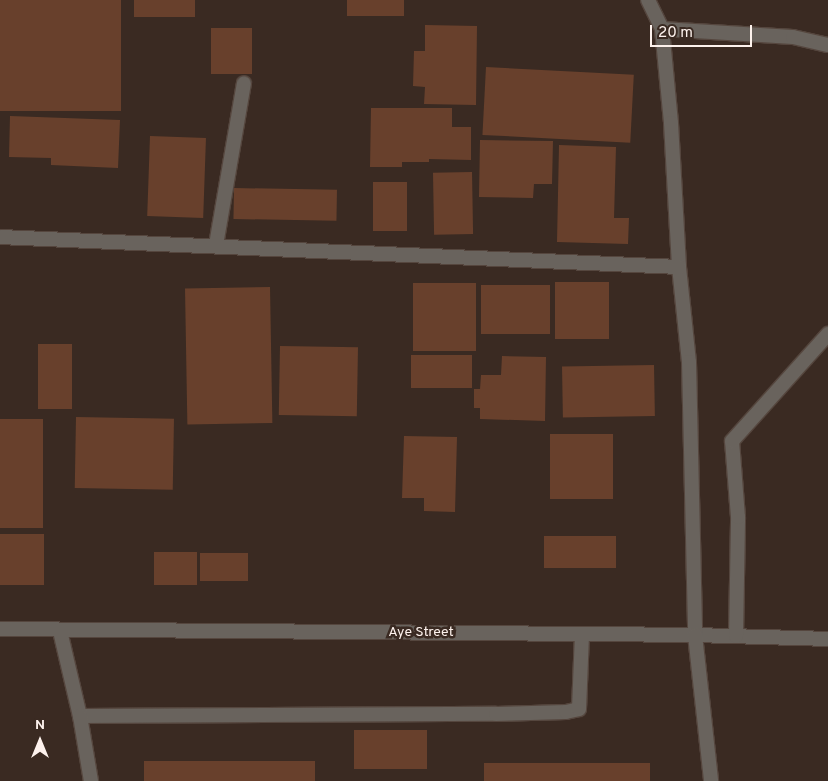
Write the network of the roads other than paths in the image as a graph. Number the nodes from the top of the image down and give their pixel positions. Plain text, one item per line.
1 (648, 0) edge
2 (662, 29) junction
3 (828, 45) edge
4 (244, 83) dead end
5 (0, 237) edge
6 (216, 246) junction
7 (679, 267) junction
8 (828, 334) edge
9 (0, 629) edge
10 (60, 631) junction
11 (582, 635) junction
12 (695, 635) junction
13 (736, 636) junction
14 (828, 639) edge
15 (80, 716) junction
16 (91, 781) edge
17 (711, 781) edge

1 - 2 street
2 - 3 street
2 - 7 street
4 - 6 street
5 - 6 street
6 - 7 street
7 - 12 street
8 - 13 street
9 - 10 street, Aye Street
10 - 11 street, Aye Street
10 - 15 street
11 - 12 street, Aye Street
11 - 15 street
12 - 13 street, Aye Street
12 - 17 street
13 - 14 street, Aye Street
15 - 16 street

